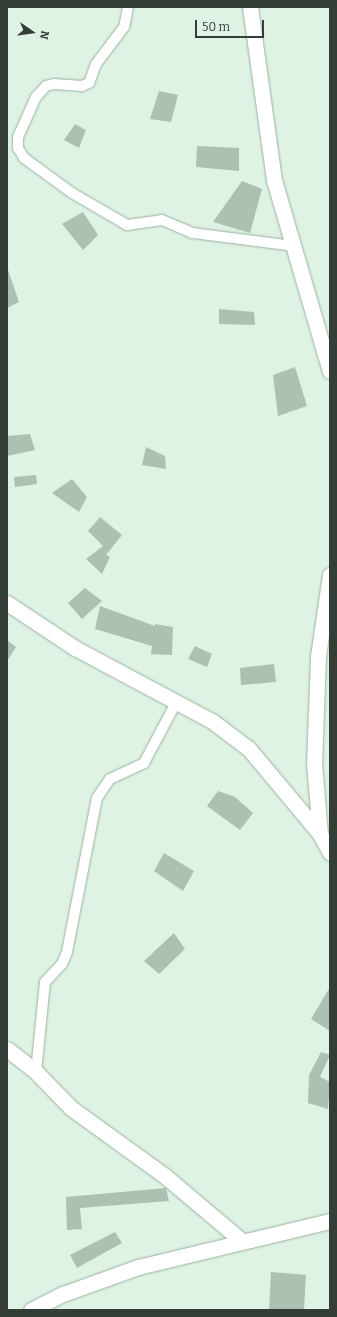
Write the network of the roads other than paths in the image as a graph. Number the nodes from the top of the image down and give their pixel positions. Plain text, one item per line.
1 (128, 7) edge
2 (250, 7) edge
3 (294, 246) junction
4 (330, 371) edge
5 (330, 575) edge
6 (7, 604) edge
7 (177, 701) junction
8 (320, 834) junction
9 (330, 853) edge
10 (7, 1049) edge
11 (36, 1072) junction
12 (330, 1221) edge
13 (242, 1241) junction
14 (31, 1310) edge

1 - 3 street
2 - 3 street
3 - 4 street
5 - 8 street
6 - 7 street
7 - 8 street
7 - 11 street
8 - 9 street
10 - 11 street
11 - 13 street
12 - 13 street
13 - 14 street

